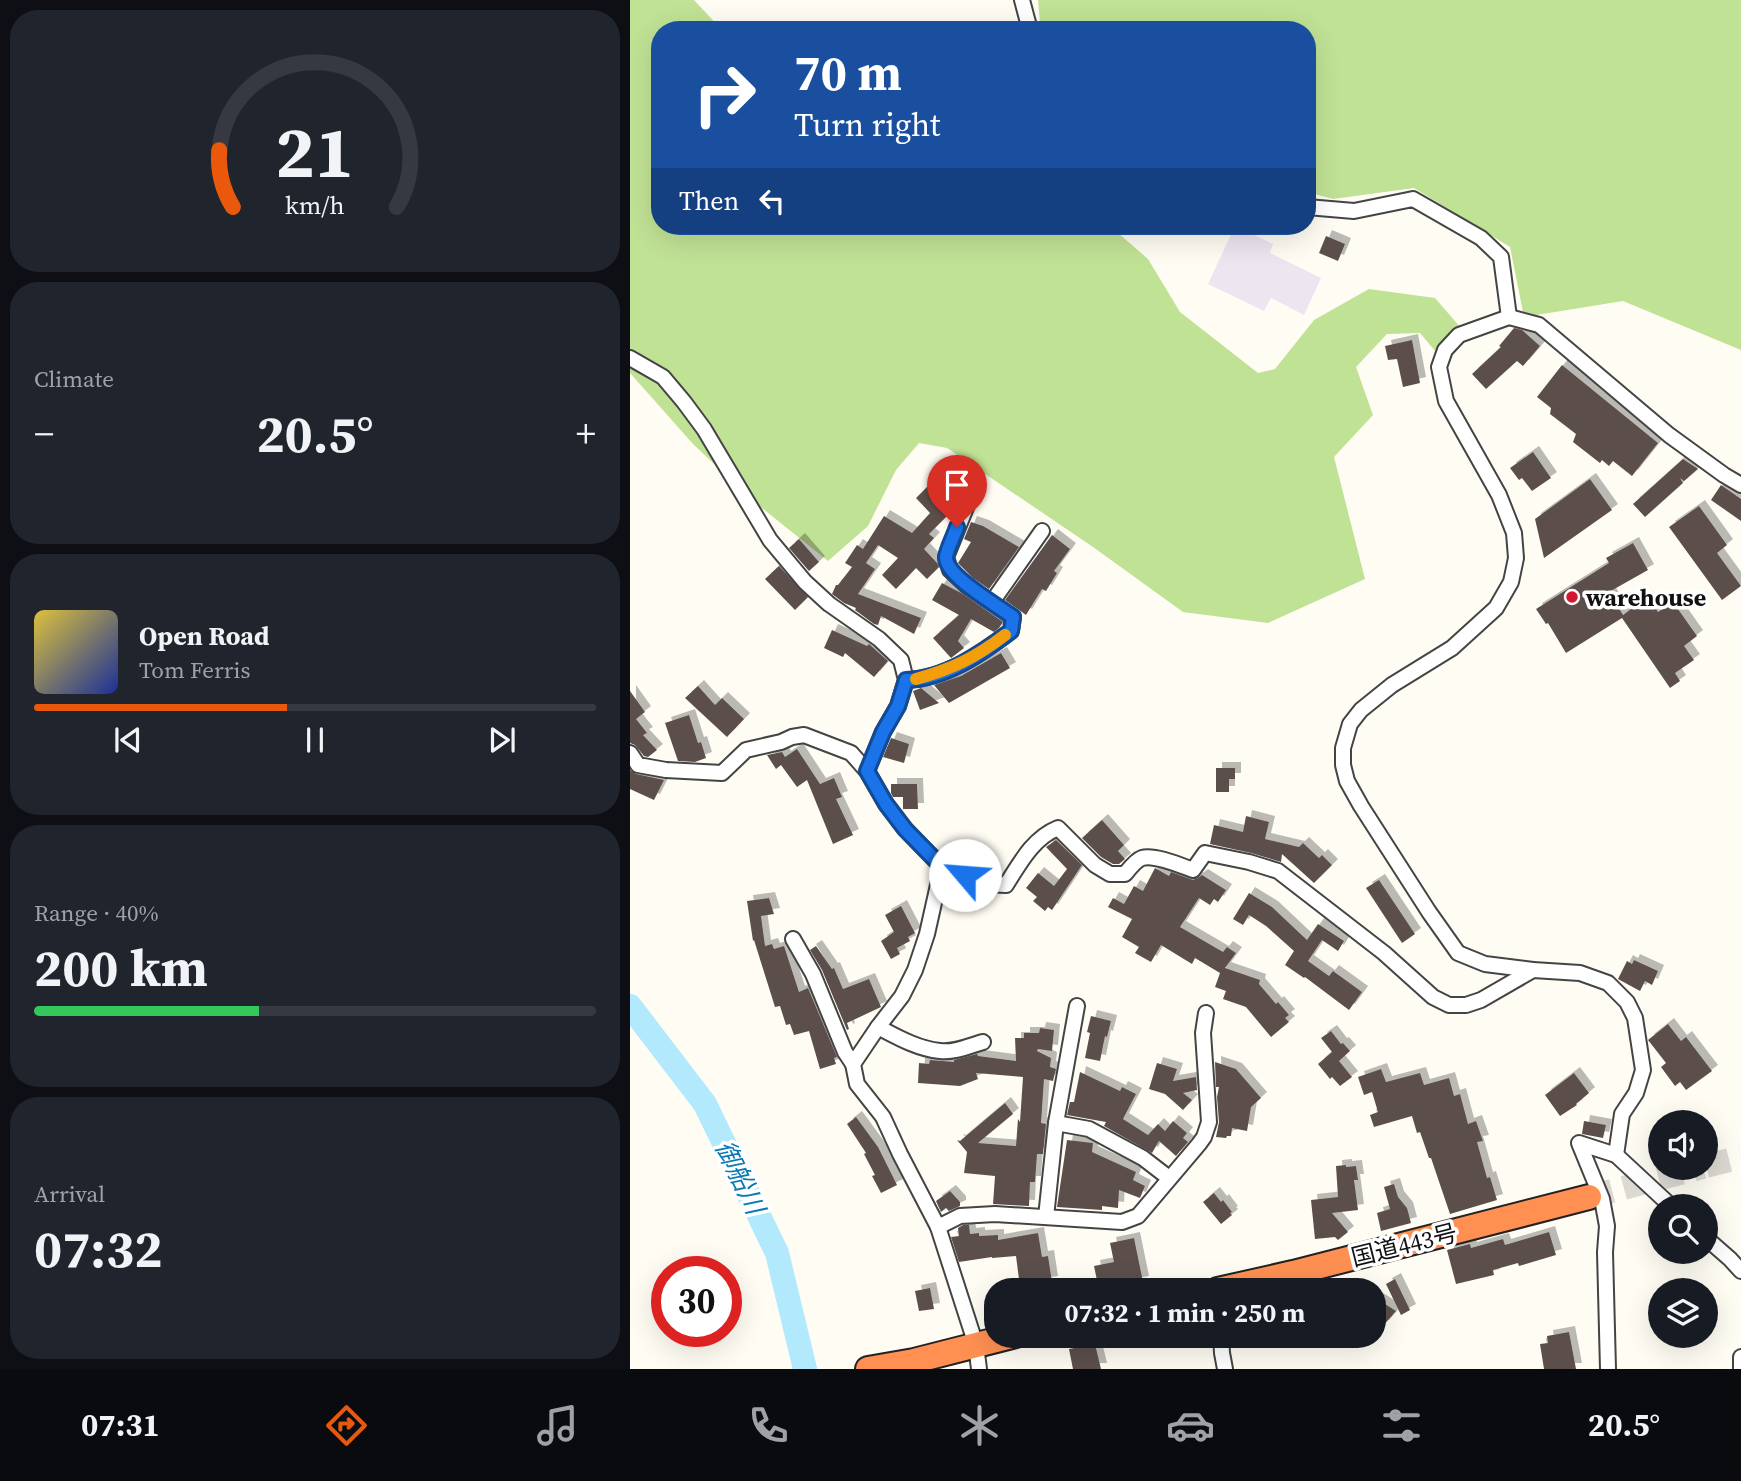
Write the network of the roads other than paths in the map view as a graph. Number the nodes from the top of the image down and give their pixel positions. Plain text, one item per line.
1 (1022, 0) edge
2 (1028, 21) edge
3 (1316, 208) edge
4 (1509, 317) junction
5 (630, 358) edge
6 (1741, 485) edge
7 (972, 493) dead end
8 (1042, 531) dead end
9 (992, 602) junction
10 (906, 680) junction
11 (630, 753) edge
12 (867, 771) junction
13 (942, 867) junction
14 (793, 939) dead end
15 (1533, 970) junction
16 (1077, 1006) dead end
17 (1206, 1013) dead end
18 (878, 1027) junction
19 (983, 1042) dead end
20 (853, 1064) junction
21 (1056, 1124) junction
22 (1616, 1155) junction
23 (1169, 1178) junction
24 (1658, 1194) edge
25 (1589, 1197) tunnel mouth
26 (1046, 1217) junction
27 (938, 1227) junction
28 (1718, 1248) edge
29 (1741, 1272) edge
30 (1272, 1278) edge
31 (993, 1348) edge
32 (1222, 1348) edge
33 (977, 1357) edge
34 (1741, 1357) edge
35 (868, 1369) edge
36 (1225, 1369) edge
37 (1608, 1369) edge
38 (1741, 1369) edge

1 - 2 street
3 - 4 street
4 - 6 street
4 - 15 street
5 - 10 street
7 - 9 street
8 - 9 street
9 - 10 street
10 - 12 street
11 - 12 street
12 - 13 street
13 - 15 street
13 - 18 street
14 - 20 street
15 - 22 street
16 - 21 street
17 - 23 street
18 - 19 street
18 - 20 street
20 - 27 street
21 - 23 street
21 - 26 street
22 - 24 street
22 - 37 street
23 - 26 street
25 - 30 highway, 国道443号
26 - 27 street
27 - 33 street
28 - 29 street
31 - 33 highway
32 - 36 street
33 - 35 highway
34 - 38 street

